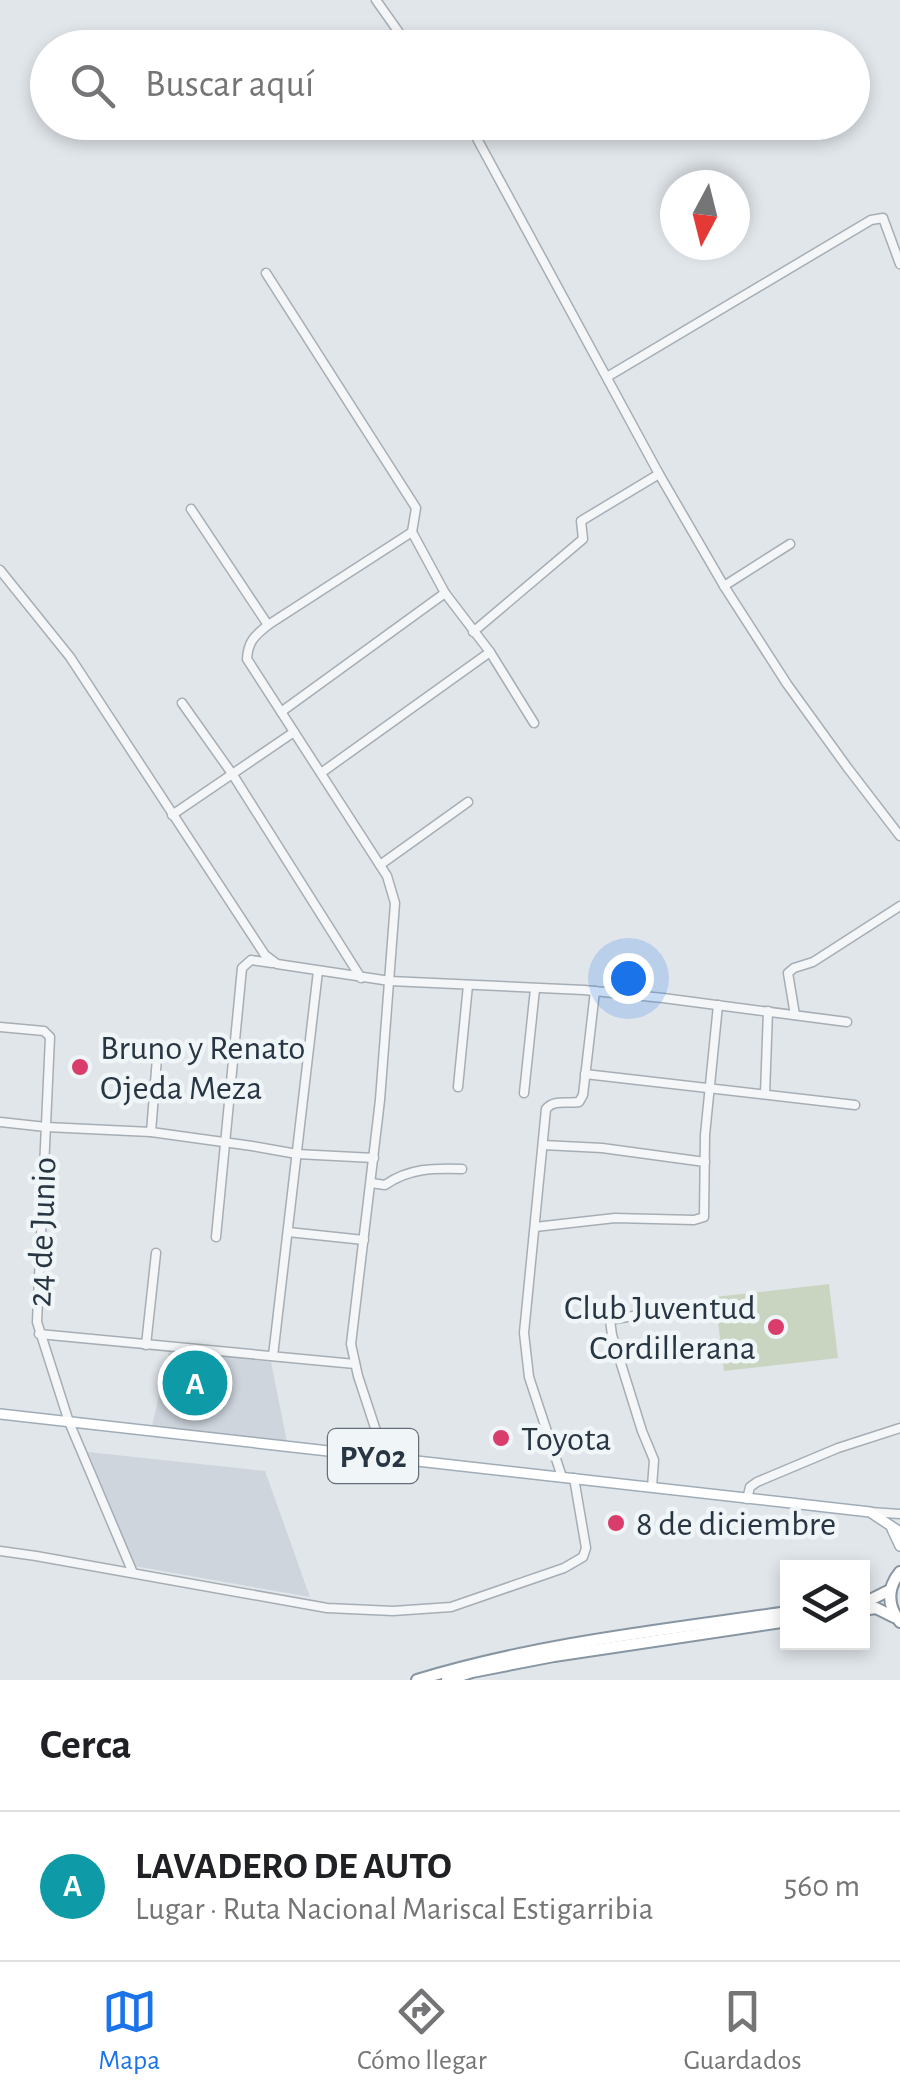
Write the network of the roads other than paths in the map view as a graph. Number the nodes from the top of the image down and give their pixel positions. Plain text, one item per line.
1 (376, 0) edge
2 (397, 30) edge
3 (478, 140) edge
4 (900, 264) edge
5 (266, 273) dead end
6 (607, 377) junction
7 (659, 474) junction
8 (192, 509) dead end
9 (412, 532) junction
10 (790, 544) dead end
11 (0, 570) edge
12 (724, 586) junction
13 (445, 593) junction
14 (268, 625) junction
15 (473, 632) junction
16 (490, 652) junction
17 (182, 703) dead end
18 (281, 712) junction
19 (534, 723) dead end
20 (294, 732) junction
21 (320, 773) junction
22 (232, 775) junction
23 (468, 802) dead end
24 (172, 816) junction
25 (900, 836) edge
26 (380, 866) junction
27 (900, 906) edge
28 (276, 964) junction
29 (318, 970) junction
30 (361, 978) junction
31 (390, 981) junction
32 (468, 986) junction
33 (536, 989) junction
34 (595, 991) junction
35 (718, 1005) junction
36 (768, 1012) junction
37 (795, 1015) junction
38 (846, 1022) dead end
39 (0, 1026) edge
40 (157, 1058) dead end
41 (585, 1074) junction
42 (458, 1087) dead end
43 (710, 1088) junction
44 (524, 1093) dead end
45 (765, 1094) junction
46 (855, 1104) dead end
47 (0, 1122) edge
48 (46, 1127) junction
49 (151, 1132) junction
50 (225, 1142) junction
51 (543, 1144) junction
52 (296, 1154) junction
53 (374, 1158) junction
54 (704, 1162) junction
55 (462, 1169) dead end
56 (370, 1183) junction
57 (535, 1227) junction
58 (288, 1232) junction
59 (216, 1237) dead end
60 (364, 1240) junction
61 (156, 1253) dead end
62 (656, 1312) dead end
63 (39, 1334) junction
64 (146, 1345) junction
65 (273, 1356) junction
66 (354, 1364) junction
67 (0, 1414) edge
68 (69, 1422) junction
69 (900, 1428) edge
70 (386, 1458) junction
71 (562, 1476) junction
72 (574, 1478) junction
73 (652, 1488) junction
74 (747, 1499) junction
75 (870, 1512) junction
76 (900, 1514) edge
77 (888, 1523) junction
78 (900, 1532) edge
79 (900, 1546) edge
80 (0, 1551) edge
81 (900, 1560) edge
82 (133, 1573) junction
83 (898, 1574) edge
84 (890, 1590) junction
85 (870, 1599) edge
86 (870, 1610) edge
87 (780, 1613) edge
88 (898, 1620) edge
89 (780, 1622) edge
90 (418, 1680) edge
91 (447, 1680) edge

1 - 2 street
3 - 6 street
4 - 6 street
5 - 9 street
6 - 7 street
7 - 12 street
7 - 15 street
8 - 14 street
9 - 13 street
9 - 14 street
10 - 12 street
11 - 24 street
12 - 25 street
13 - 15 street
13 - 18 street
14 - 18 street
15 - 16 street
16 - 19 street
16 - 21 street
17 - 22 street
18 - 20 street
20 - 21 street
20 - 22 street
21 - 26 street
22 - 24 street
22 - 30 street
23 - 26 street
24 - 28 street
26 - 31 street
27 - 37 street
28 - 29 street
28 - 50 street
29 - 30 street
29 - 52 street
30 - 31 street
31 - 32 street
31 - 53 street
32 - 33 street
32 - 42 street
33 - 34 street
33 - 44 street
34 - 35 street
34 - 41 street
35 - 36 street
35 - 43 street
36 - 37 street
36 - 45 street
37 - 38 street
39 - 48 street, 24 de Junio
40 - 49 street
41 - 43 street
41 - 51 street
43 - 45 street
43 - 54 street
45 - 46 street
47 - 48 street
48 - 49 street
48 - 63 street, 24 de Junio
49 - 50 street
50 - 52 street
50 - 59 street
51 - 54 street
51 - 57 street
52 - 53 street
52 - 58 street
53 - 56 street
54 - 57 street
55 - 56 street
56 - 60 street
57 - 71 street
58 - 60 street
58 - 65 street
60 - 66 street
61 - 64 street
62 - 73 street
63 - 64 street
63 - 68 street, 24 de Junio
64 - 65 street
65 - 66 street
66 - 70 street
67 - 68 main road, PY02
68 - 70 main road, PY02
68 - 82 street, 24 de Junio
69 - 74 street
70 - 71 main road, PY02
71 - 72 main road, PY02
72 - 73 main road, PY02
72 - 82 street
73 - 74 main road, PY02
74 - 75 main road, PY02
75 - 76 street
75 - 77 main road, PY02
77 - 78 main road
77 - 79 main road
80 - 82 street
81 - 83 main road
83 - 84 highway
84 - 85 highway
84 - 88 highway
86 - 88 highway
87 - 90 highway
89 - 91 highway

